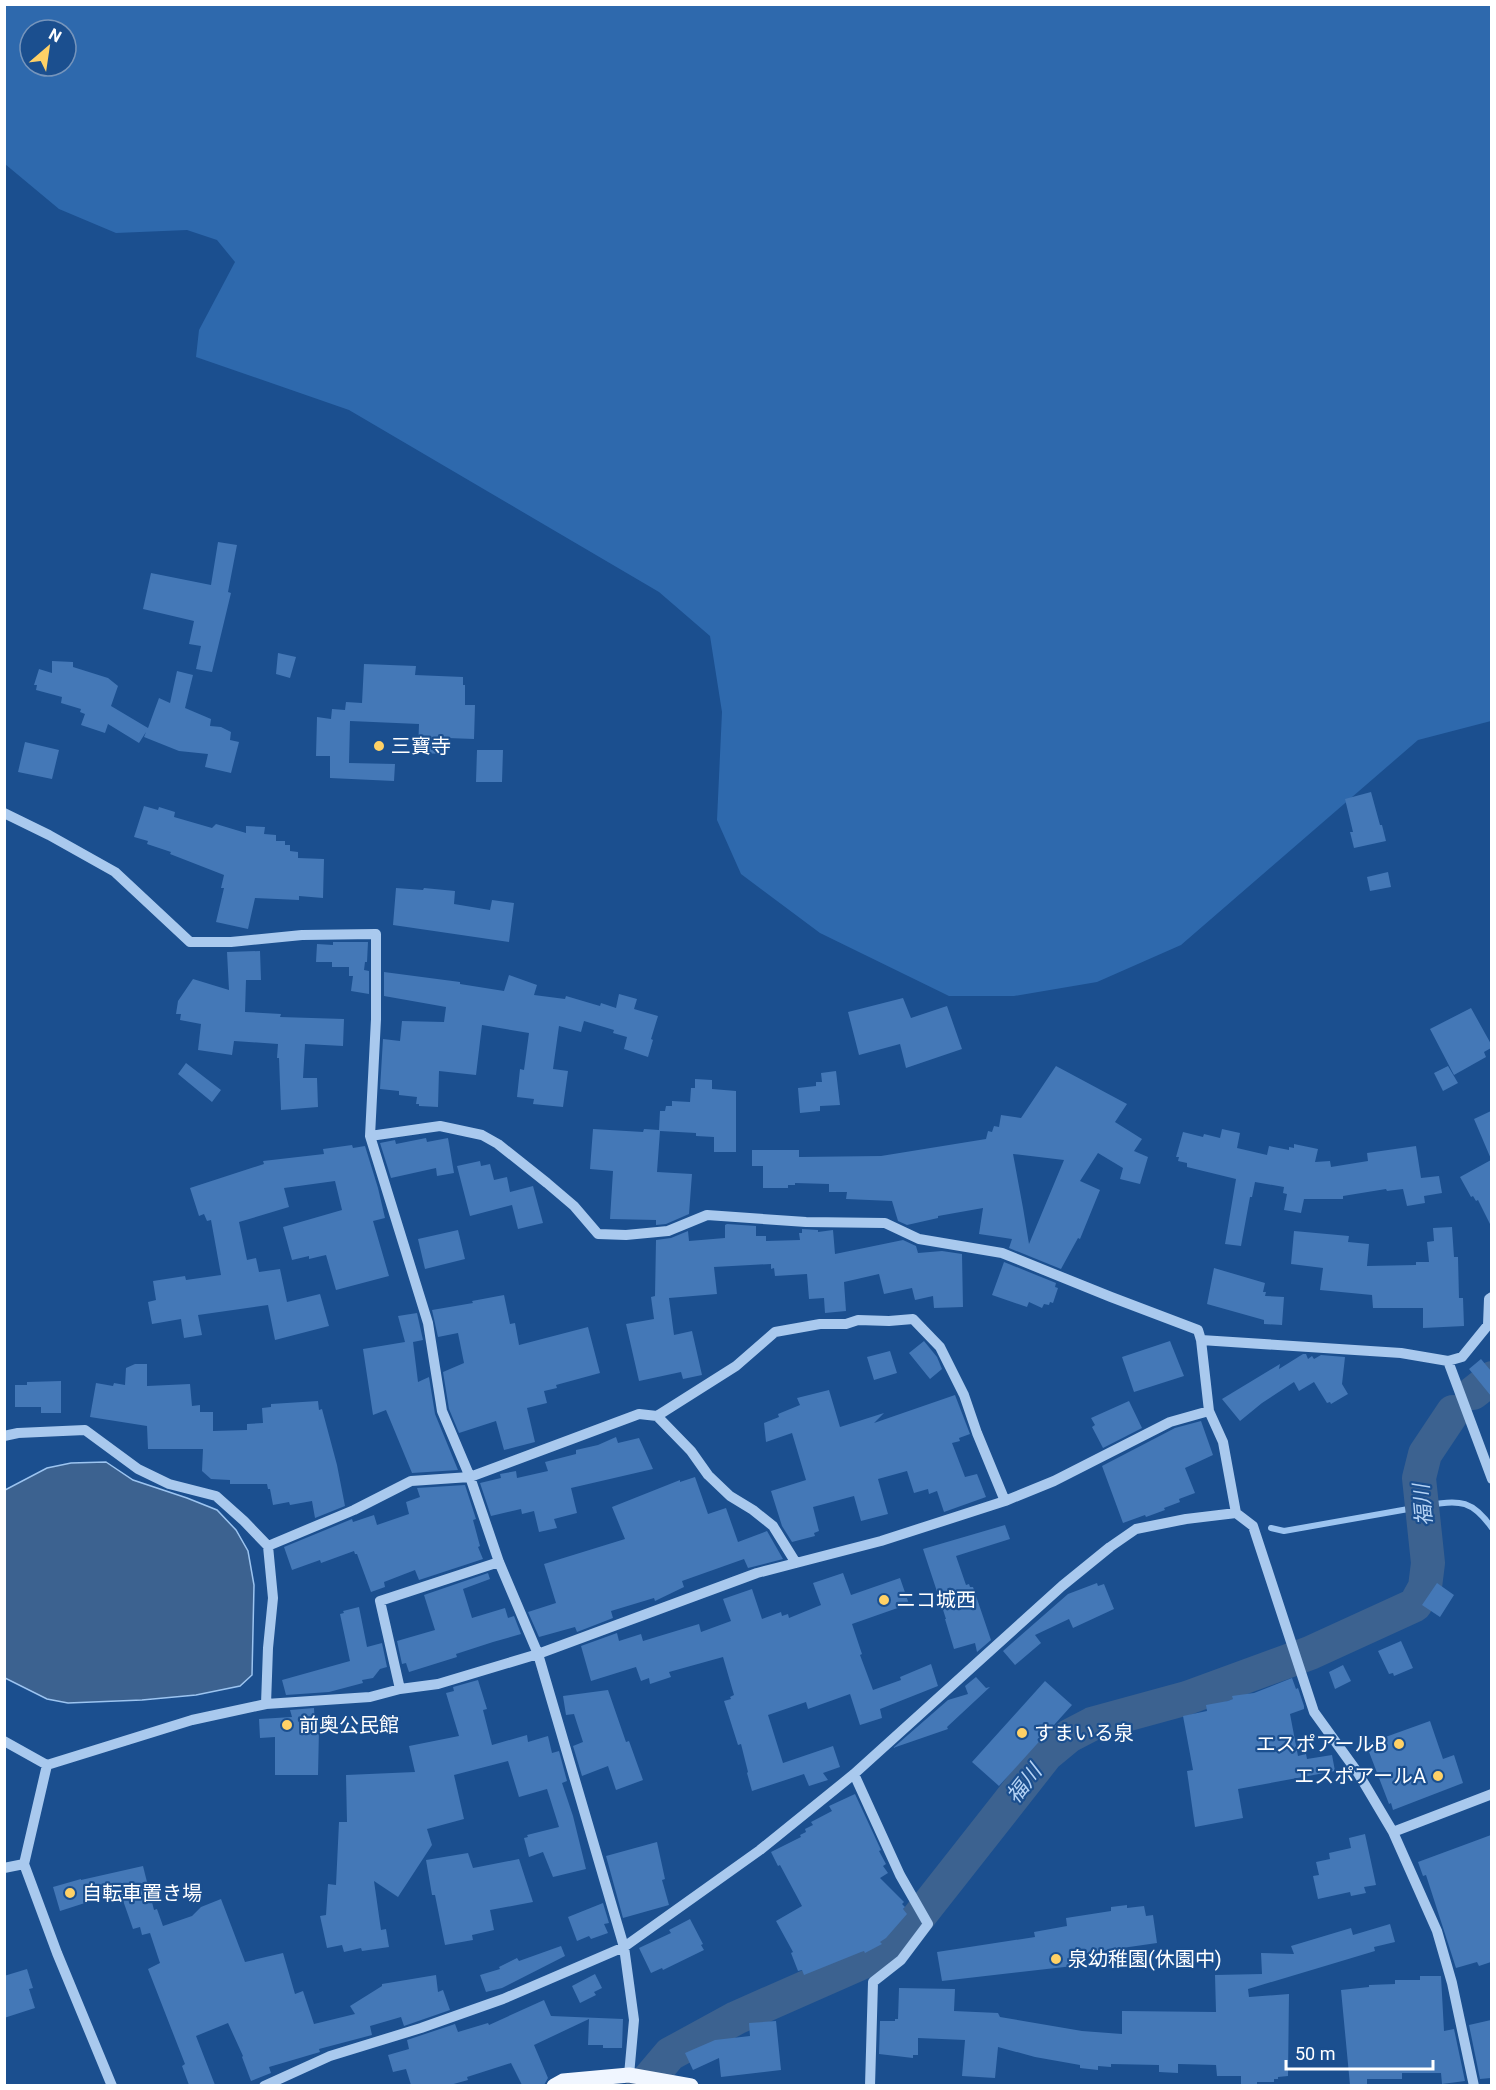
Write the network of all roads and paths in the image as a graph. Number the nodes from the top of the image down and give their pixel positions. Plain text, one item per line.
1 (4, 813) edge
2 (370, 1136) junction
3 (1491, 1297) edge
4 (1201, 1340) junction
5 (1448, 1360) junction
6 (1209, 1411) junction
7 (657, 1416) junction
8 (4, 1436) edge
9 (470, 1477) junction
10 (1491, 1479) edge
11 (1005, 1501) junction
12 (1236, 1513) junction
13 (268, 1546) junction
14 (499, 1562) junction
15 (796, 1563) junction
16 (538, 1654) junction
17 (400, 1689) junction
18 (266, 1704) junction
19 (4, 1741) edge
20 (47, 1765) junction
21 (854, 1774) junction
22 (1491, 1794) edge
23 (1393, 1832) junction
24 (24, 1863) junction
25 (4, 1868) edge
26 (624, 1947) junction
27 (636, 2076) junction
28 (112, 2085) edge
29 (264, 2085) edge
30 (554, 2085) edge
31 (691, 2085) edge
32 (870, 2085) edge
33 (1474, 2085) edge

1 - 2 street
2 - 4 street
2 - 9 street
3 - 5 street
4 - 5 street
4 - 6 street
5 - 10 street
6 - 11 street
6 - 12 street
7 - 9 street
7 - 11 street
7 - 15 street
8 - 13 street
9 - 13 street
9 - 14 street
11 - 15 street
12 - 21 street
12 - 23 street
13 - 18 street
14 - 16 street
14 - 17 street
15 - 16 street
16 - 17 street
16 - 26 street
17 - 18 street
18 - 20 street
19 - 20 street
20 - 24 street
21 - 26 street
21 - 32 street
22 - 23 street
23 - 33 street
24 - 25 street
24 - 28 street
26 - 27 street
26 - 29 street
27 - 30 main road
27 - 31 main road

